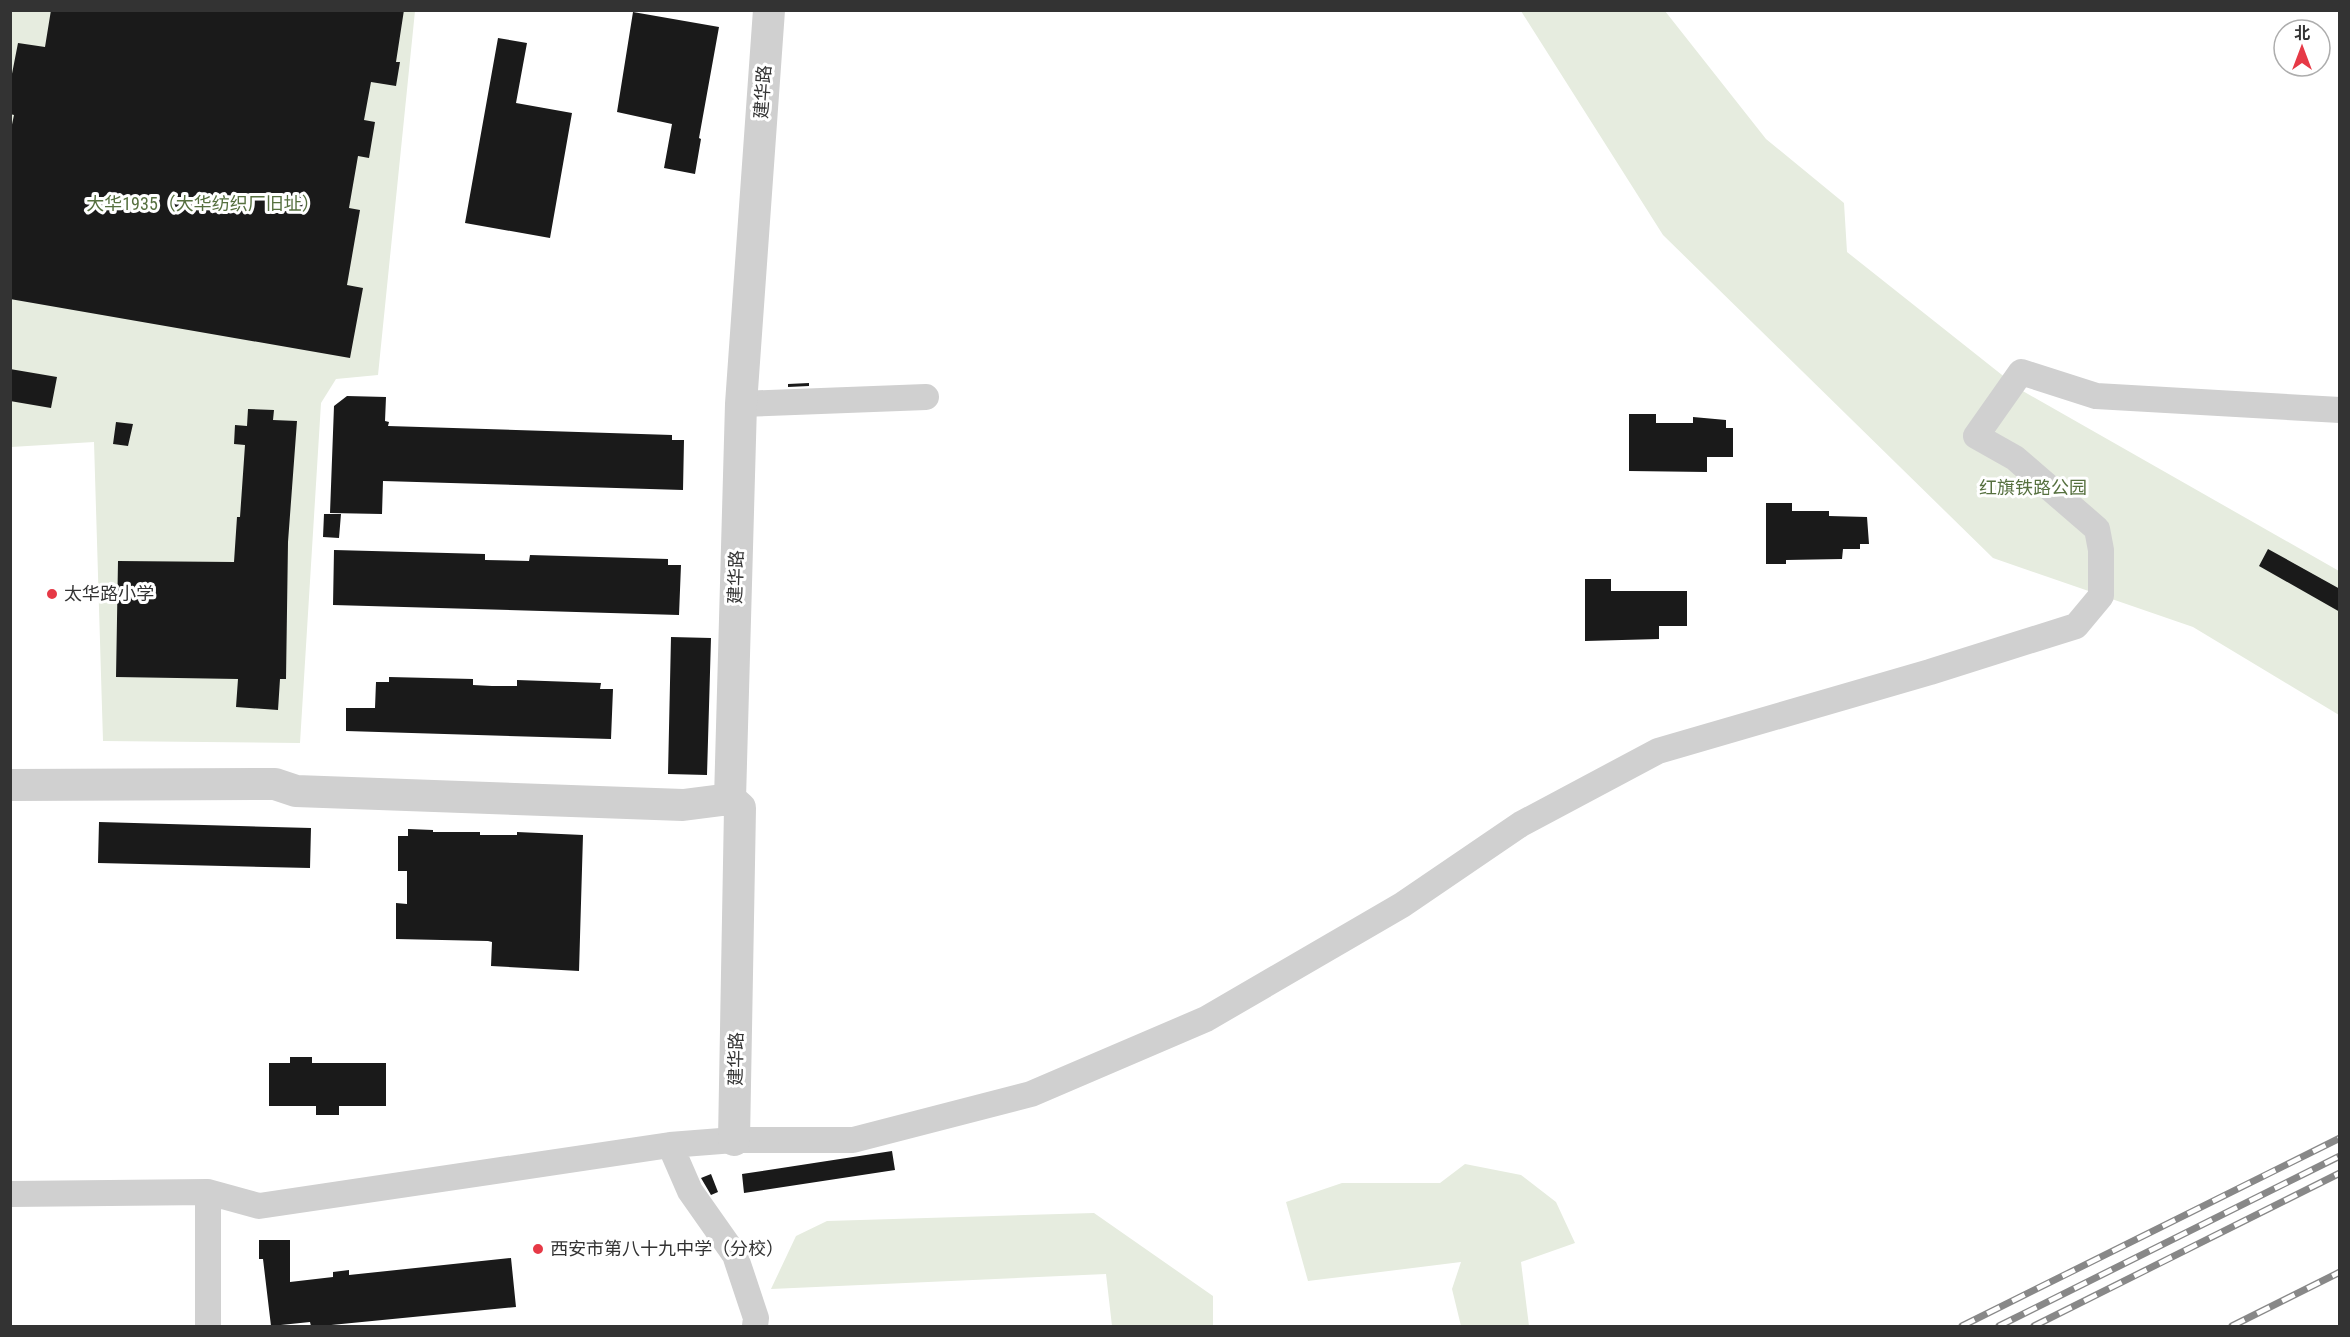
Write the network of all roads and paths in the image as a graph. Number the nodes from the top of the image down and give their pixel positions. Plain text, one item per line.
1 (769, 10) edge
2 (926, 397) dead end
3 (741, 404) junction
4 (2340, 410) edge
5 (10, 785) edge
6 (730, 799) junction
7 (734, 1140) junction
8 (670, 1145) junction
9 (208, 1192) junction
10 (10, 1194) edge
11 (208, 1326) edge
12 (755, 1326) edge

1 - 3 street, 建华路
2 - 3 street
3 - 6 street, 建华路
4 - 7 street
5 - 6 street
6 - 7 street, 建华路
7 - 8 street
8 - 9 street
8 - 12 street
9 - 10 street
9 - 11 street

